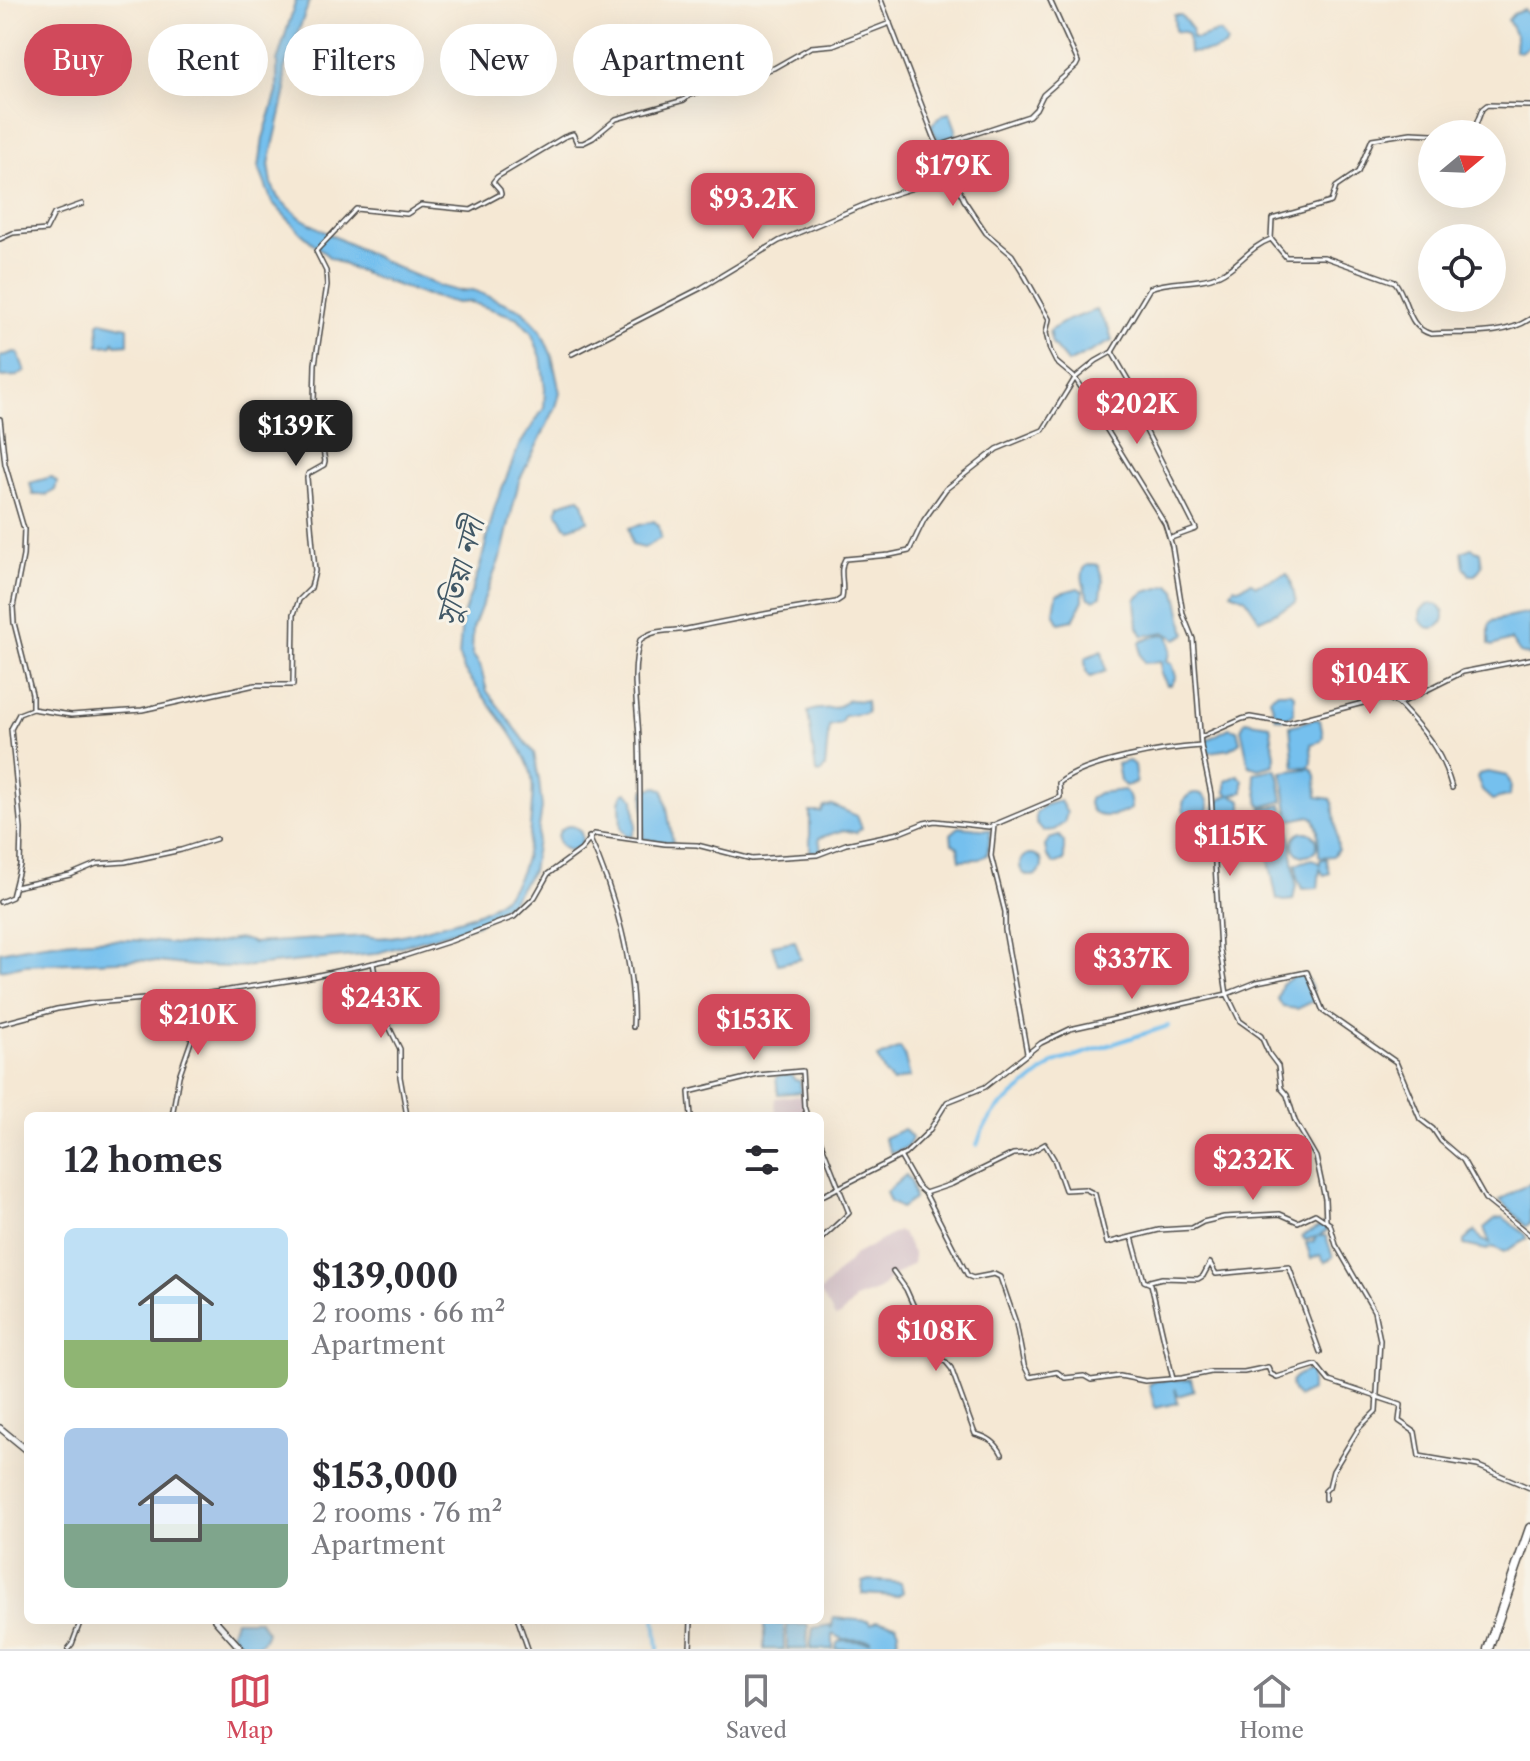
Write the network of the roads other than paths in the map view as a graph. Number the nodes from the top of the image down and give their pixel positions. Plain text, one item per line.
1 (881, 0) edge
2 (1050, 0) edge
3 (890, 23) junction
4 (1530, 106) edge
5 (1478, 120) edge
6 (1418, 133) edge
7 (938, 146) junction
8 (948, 164) junction
9 (82, 204) dead end
10 (0, 239) edge
11 (1271, 239) junction
12 (1530, 319) edge
13 (1112, 352) junction
14 (572, 354) dead end
15 (1075, 378) junction
16 (0, 419) edge
17 (1171, 538) junction
18 (1530, 659) edge
19 (1399, 704) junction
20 (32, 709) junction
21 (1201, 737) junction
22 (1201, 746) junction
23 (1452, 788) dead end
24 (995, 824) junction
25 (589, 837) junction
26 (216, 839) dead end
27 (640, 840) junction
28 (15, 887) junction
29 (0, 902) edge
30 (373, 963) junction
31 (1227, 994) junction
32 (197, 995) junction
33 (0, 1024) edge
34 (633, 1027) dead end
35 (1027, 1053) junction
36 (173, 1112) edge
37 (406, 1112) edge
38 (691, 1112) edge
39 (806, 1112) edge
40 (824, 1151) edge
41 (900, 1156) junction
42 (838, 1188) junction
43 (925, 1193) junction
44 (824, 1195) edge
45 (1326, 1221) junction
46 (1530, 1235) edge
47 (824, 1236) edge
48 (1132, 1237) junction
49 (893, 1271) dead end
50 (1150, 1281) junction
51 (1320, 1352) dead end
52 (1173, 1379) junction
53 (1375, 1395) junction
54 (0, 1428) edge
55 (24, 1448) edge
56 (1002, 1454) dead end
57 (1530, 1488) edge
58 (1325, 1499) dead end
59 (1530, 1528) edge
60 (80, 1624) edge
61 (219, 1624) edge
62 (519, 1624) edge
63 (691, 1624) edge
64 (68, 1649) edge
65 (241, 1649) edge
66 (528, 1649) edge
67 (690, 1649) edge
68 (1488, 1649) edge

1 - 3 street
2 - 7 street
3 - 7 street
3 - 20 street
4 - 5 street
6 - 11 street
7 - 8 street
8 - 14 street
8 - 15 street
9 - 10 street
11 - 12 street
11 - 13 street
13 - 15 street
13 - 17 street
15 - 17 street
15 - 27 street
16 - 20 street
17 - 21 street
18 - 19 street
19 - 21 street
19 - 23 street
20 - 28 street
21 - 22 street
22 - 24 street
22 - 31 street
24 - 27 street
24 - 35 street
25 - 27 street
25 - 30 street
25 - 34 street
26 - 28 street
28 - 29 street
30 - 32 street
30 - 37 street
31 - 35 street
31 - 45 street
31 - 46 street
32 - 33 street
32 - 36 street
35 - 41 street
38 - 39 street
40 - 42 street
41 - 42 street
41 - 43 street
42 - 44 street
42 - 47 street
43 - 48 street
43 - 52 street
45 - 48 street
45 - 53 street
48 - 50 street
49 - 56 street
50 - 51 street
50 - 52 street
52 - 53 street
53 - 57 street
53 - 58 street
54 - 55 main road
59 - 68 highway
60 - 64 street
61 - 65 main road
62 - 66 street
63 - 67 street

